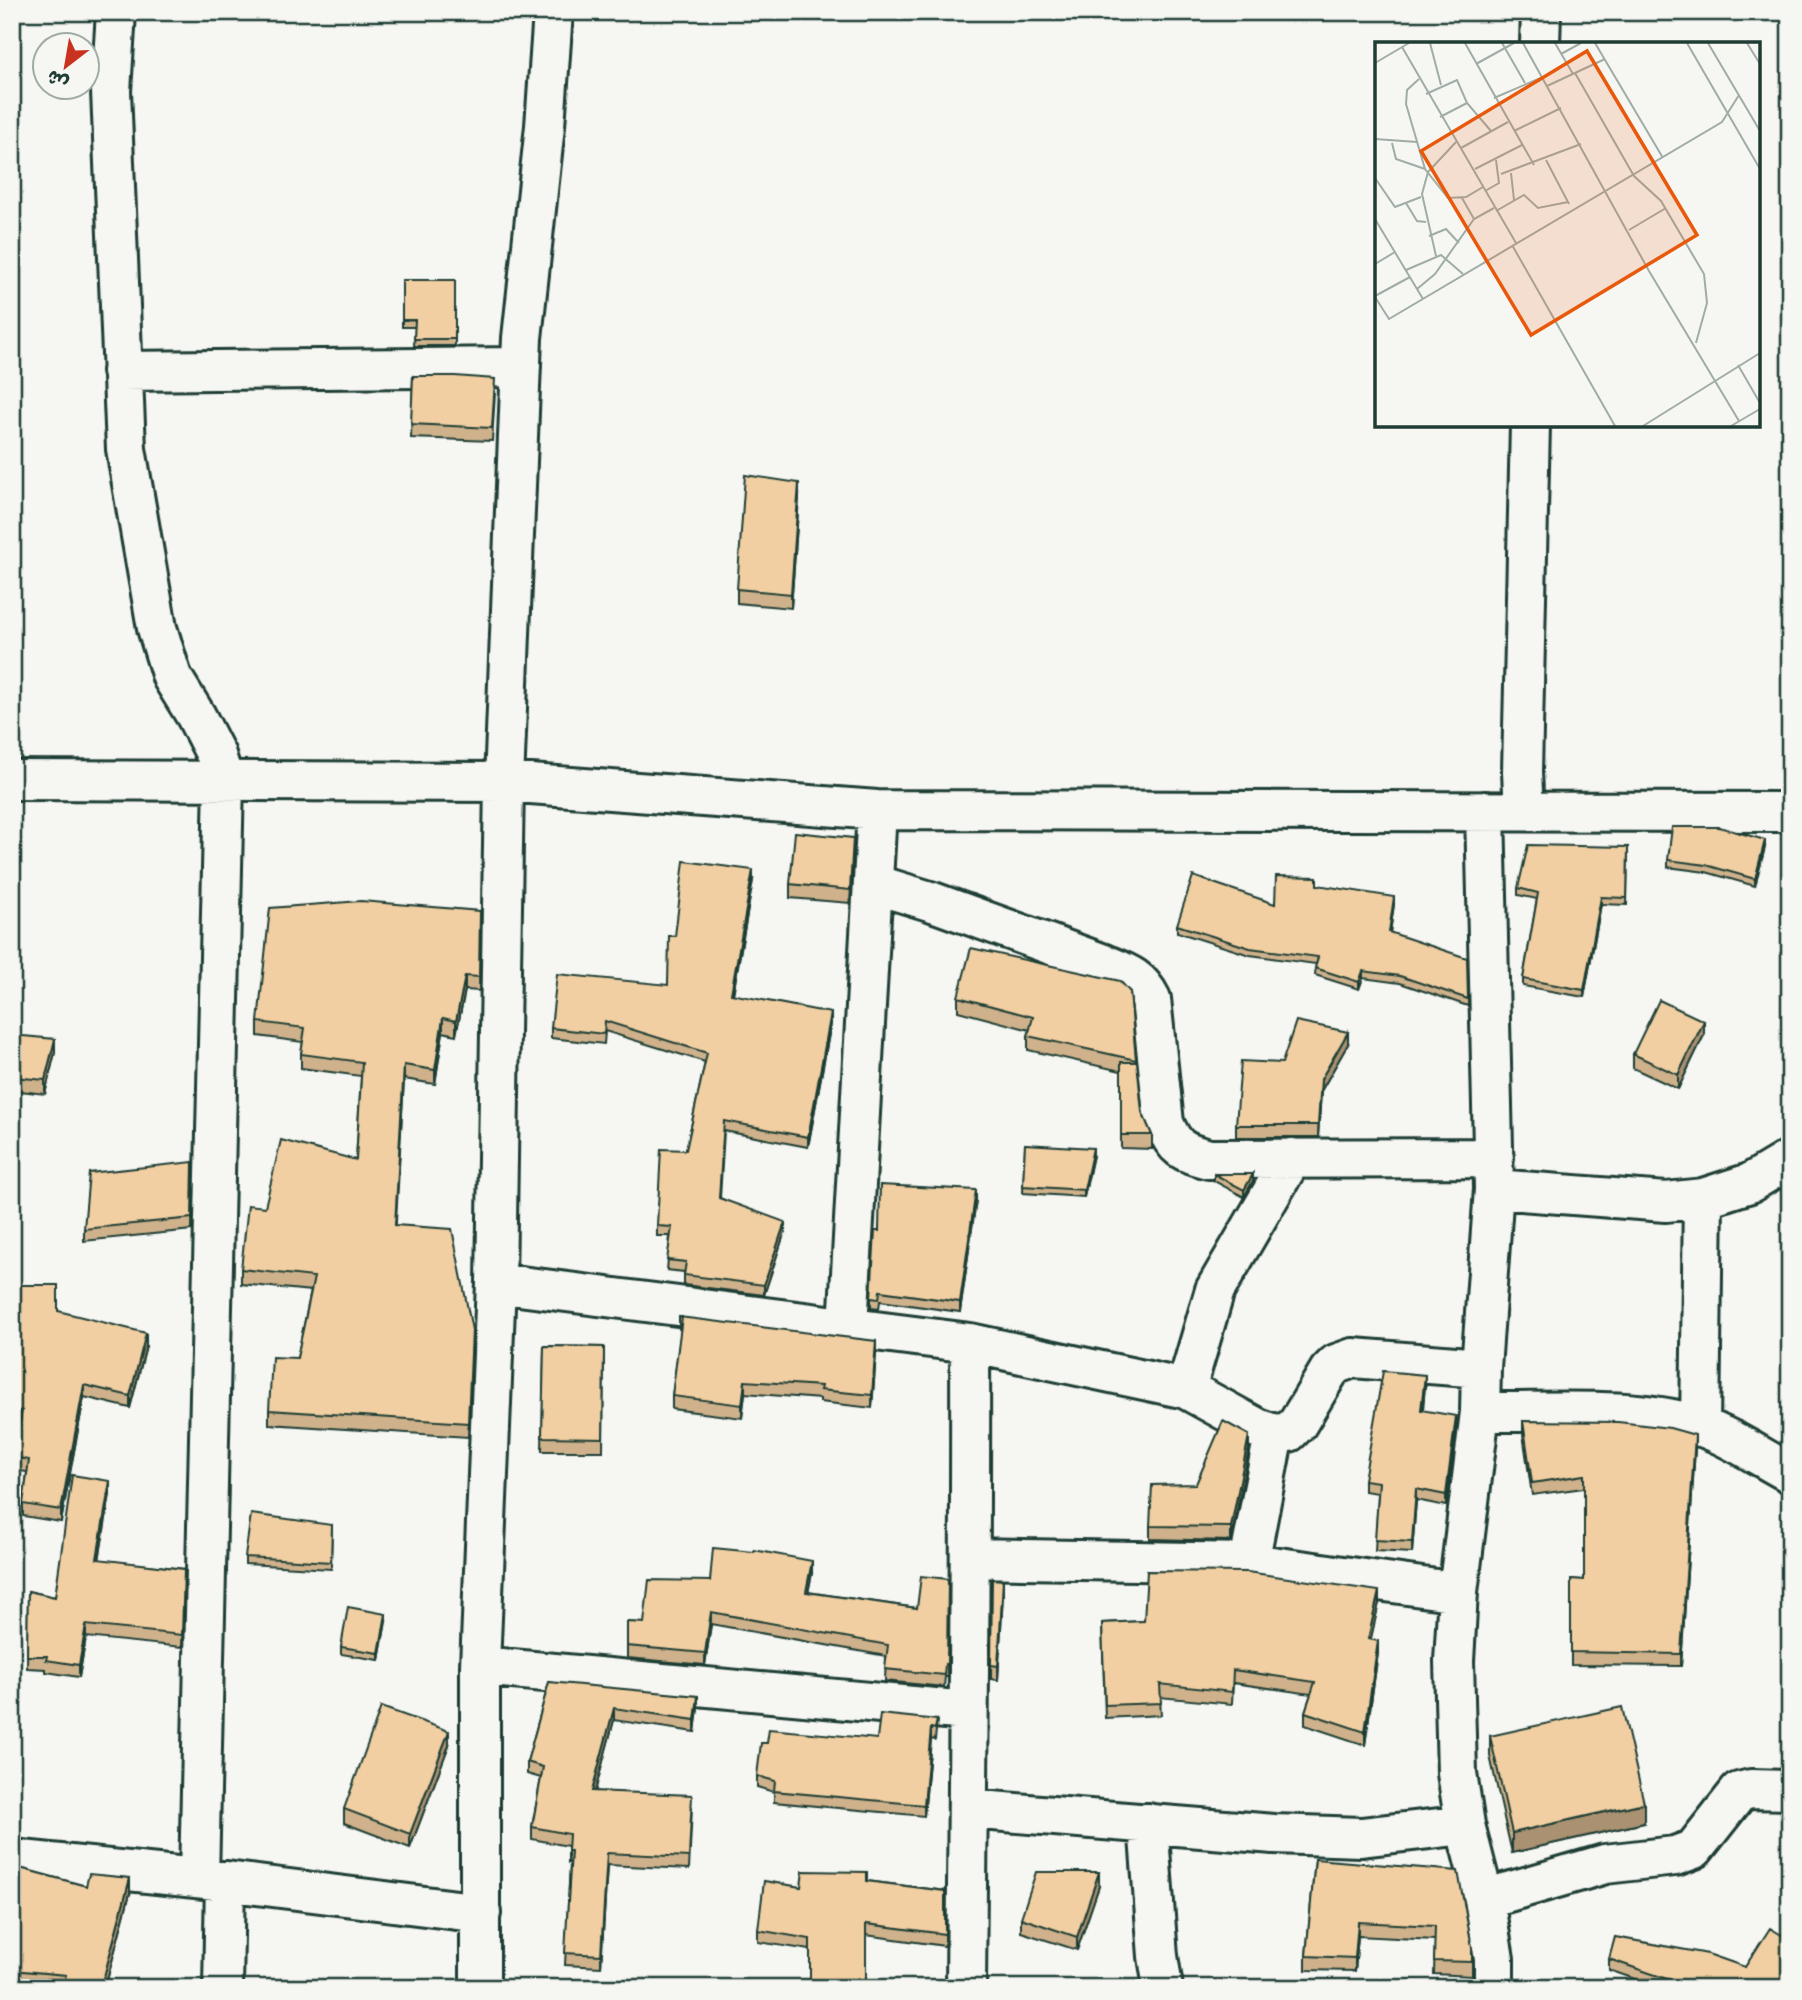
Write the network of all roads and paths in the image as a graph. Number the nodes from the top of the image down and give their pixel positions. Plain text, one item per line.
1 (116, 12) edge
2 (554, 12) edge
3 (1541, 12) edge
4 (1540, 42) edge
5 (521, 367) junction
6 (122, 370) junction
7 (1531, 427) edge
8 (12, 780) edge
9 (224, 781) junction
10 (504, 782) junction
11 (877, 810) junction
12 (1485, 811) junction
13 (1524, 811) junction
14 (1790, 812) edge
15 (874, 884) junction
16 (1292, 1158) junction
17 (1790, 1159) edge
18 (1494, 1173) junction
19 (1703, 1198) junction
20 (496, 1283) junction
21 (848, 1327) junction
22 (970, 1343) junction
23 (1481, 1368) junction
24 (1186, 1389) junction
25 (1480, 1412) junction
26 (1700, 1427) junction
27 (1274, 1434) junction
28 (1790, 1473) edge
29 (971, 1558) junction
30 (1249, 1563) junction
31 (1458, 1592) junction
32 (480, 1666) junction
33 (967, 1711) junction
34 (1790, 1790) edge
35 (968, 1809) junction
36 (1148, 1823) junction
37 (1465, 1825) junction
38 (12, 1859) edge
39 (212, 1880) junction
40 (1484, 1899) junction
41 (481, 1913) junction
42 (223, 1988) edge
43 (480, 1988) edge
44 (965, 1988) edge
45 (1163, 1988) edge
46 (1494, 1988) edge

1 - 6 street
2 - 5 street
3 - 4 street
5 - 6 street
5 - 10 street
6 - 9 street
7 - 13 street
8 - 9 street
9 - 10 street
9 - 39 street
10 - 11 street
10 - 20 street
11 - 12 street
11 - 15 street
12 - 13 street
12 - 18 street
13 - 14 street
15 - 16 street
15 - 21 street
16 - 18 street
16 - 24 street
17 - 19 street
18 - 19 street
18 - 23 street
19 - 26 street
20 - 21 street
20 - 32 street
21 - 22 street
22 - 24 street
22 - 29 street
23 - 25 street
23 - 27 street
24 - 27 street
25 - 26 street
25 - 31 street
26 - 28 street
27 - 30 street
29 - 30 street
29 - 33 street
30 - 31 street
31 - 37 street
32 - 33 street
32 - 41 street
33 - 35 street
34 - 40 street
35 - 36 street
35 - 44 street
36 - 37 street
36 - 45 street
37 - 40 street
38 - 39 street
39 - 41 street
39 - 42 street
40 - 46 street
41 - 43 street

